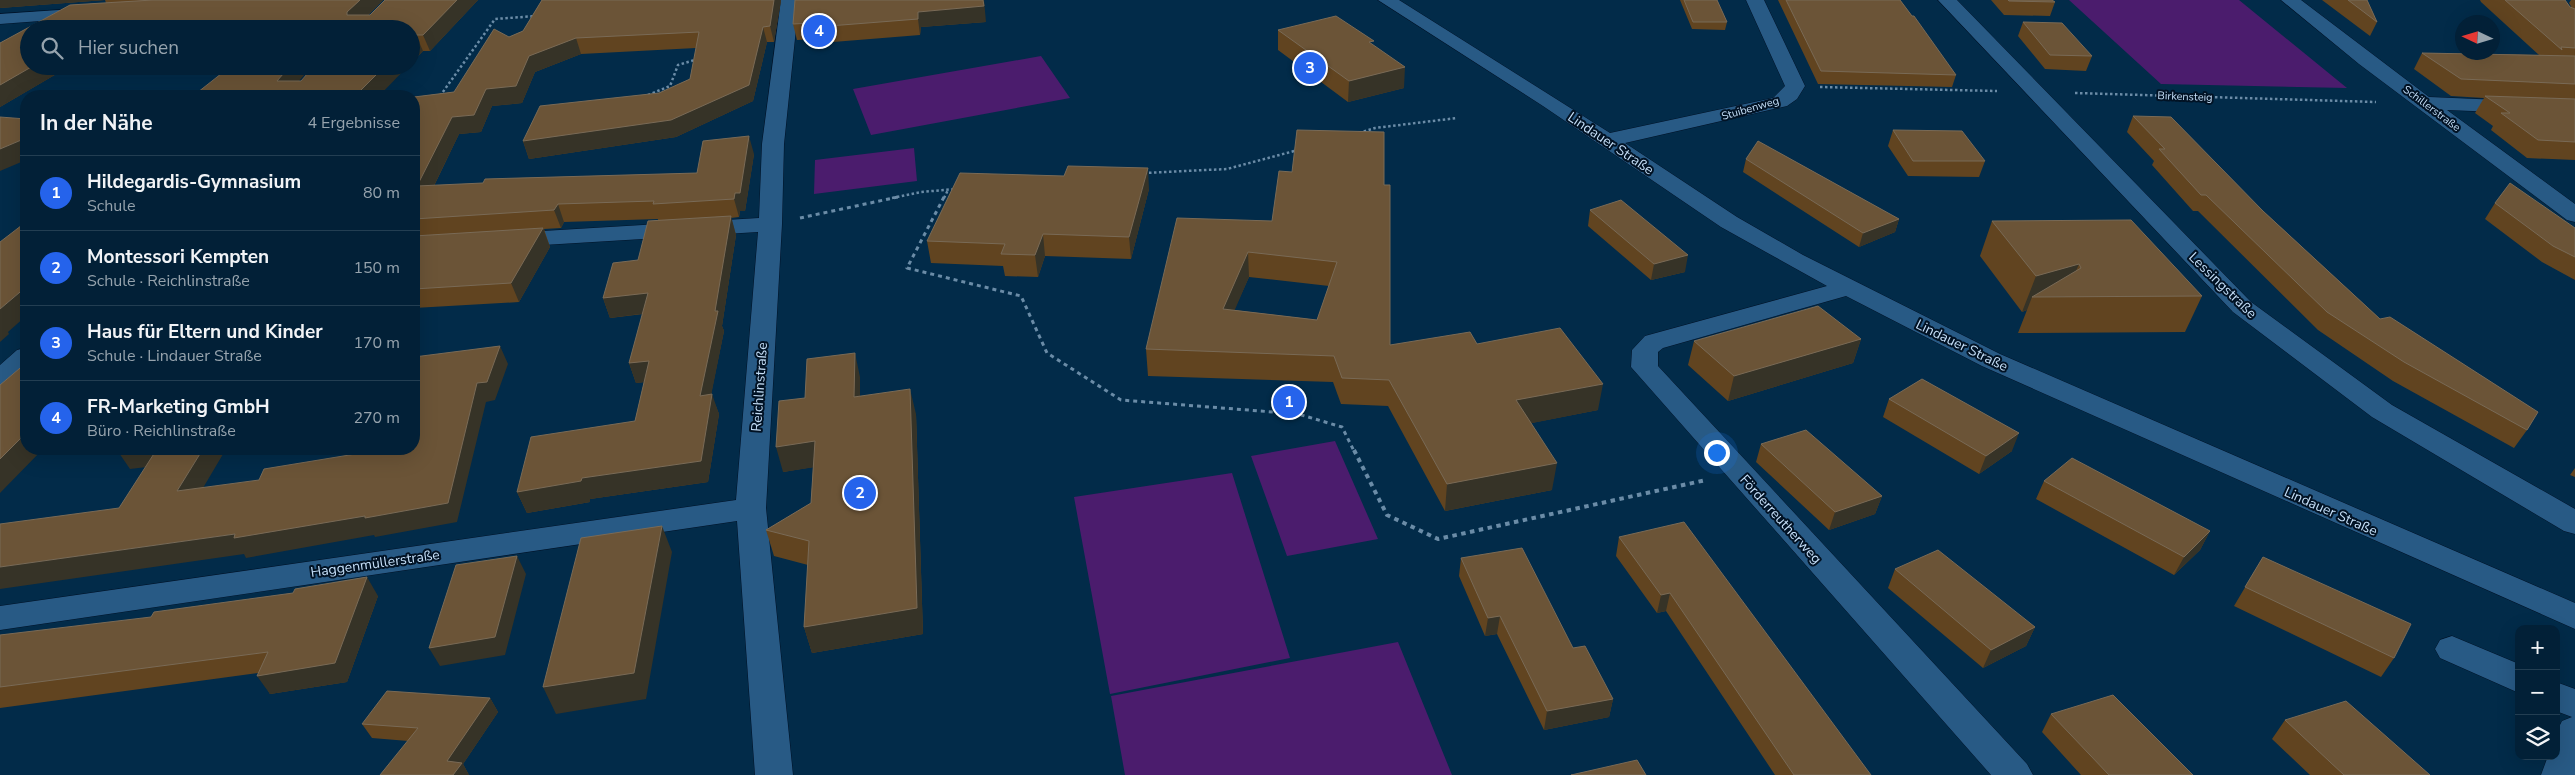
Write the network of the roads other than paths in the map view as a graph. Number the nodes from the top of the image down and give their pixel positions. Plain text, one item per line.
1 (45, 0) edge
2 (790, 0) edge
3 (1387, 0) edge
4 (1755, 0) edge
5 (1947, 0) edge
6 (2290, 0) edge
7 (104, 12) edge
8 (25, 17) junction
9 (0, 19) edge
10 (2426, 103) junction
11 (2575, 109) edge
12 (1607, 140) junction
13 (2575, 215) edge
14 (770, 224) junction
15 (484, 242) edge
16 (1849, 288) junction
17 (20, 362) edge
18 (0, 380) edge
19 (751, 508) junction
20 (2575, 523) edge
21 (2575, 617) edge
22 (0, 618) edge
23 (2452, 649) dead end
24 (2515, 677) edge
25 (2560, 698) edge
26 (2575, 704) edge
27 (2575, 731) edge
28 (774, 775) edge
29 (2014, 775) edge
30 (2560, 775) edge

1 - 8 street
2 - 14 street, Reichlinstraße
3 - 12 street, Lindauer Straße
4 - 12 street, Stuibenweg
5 - 20 street, Lessingstraße
6 - 10 street, Schillerstraße
7 - 8 street
8 - 9 street
10 - 11 street
10 - 13 street, Schillerstraße
12 - 16 street, Lindauer Straße
14 - 15 street
14 - 19 street, Reichlinstraße
16 - 21 street, Lindauer Straße
16 - 29 street, Förderreutherweg
17 - 18 street
19 - 22 street, Haggenmüllerstraße
19 - 28 street, Reichlinstraße
23 - 24 street
25 - 26 street
27 - 30 street

